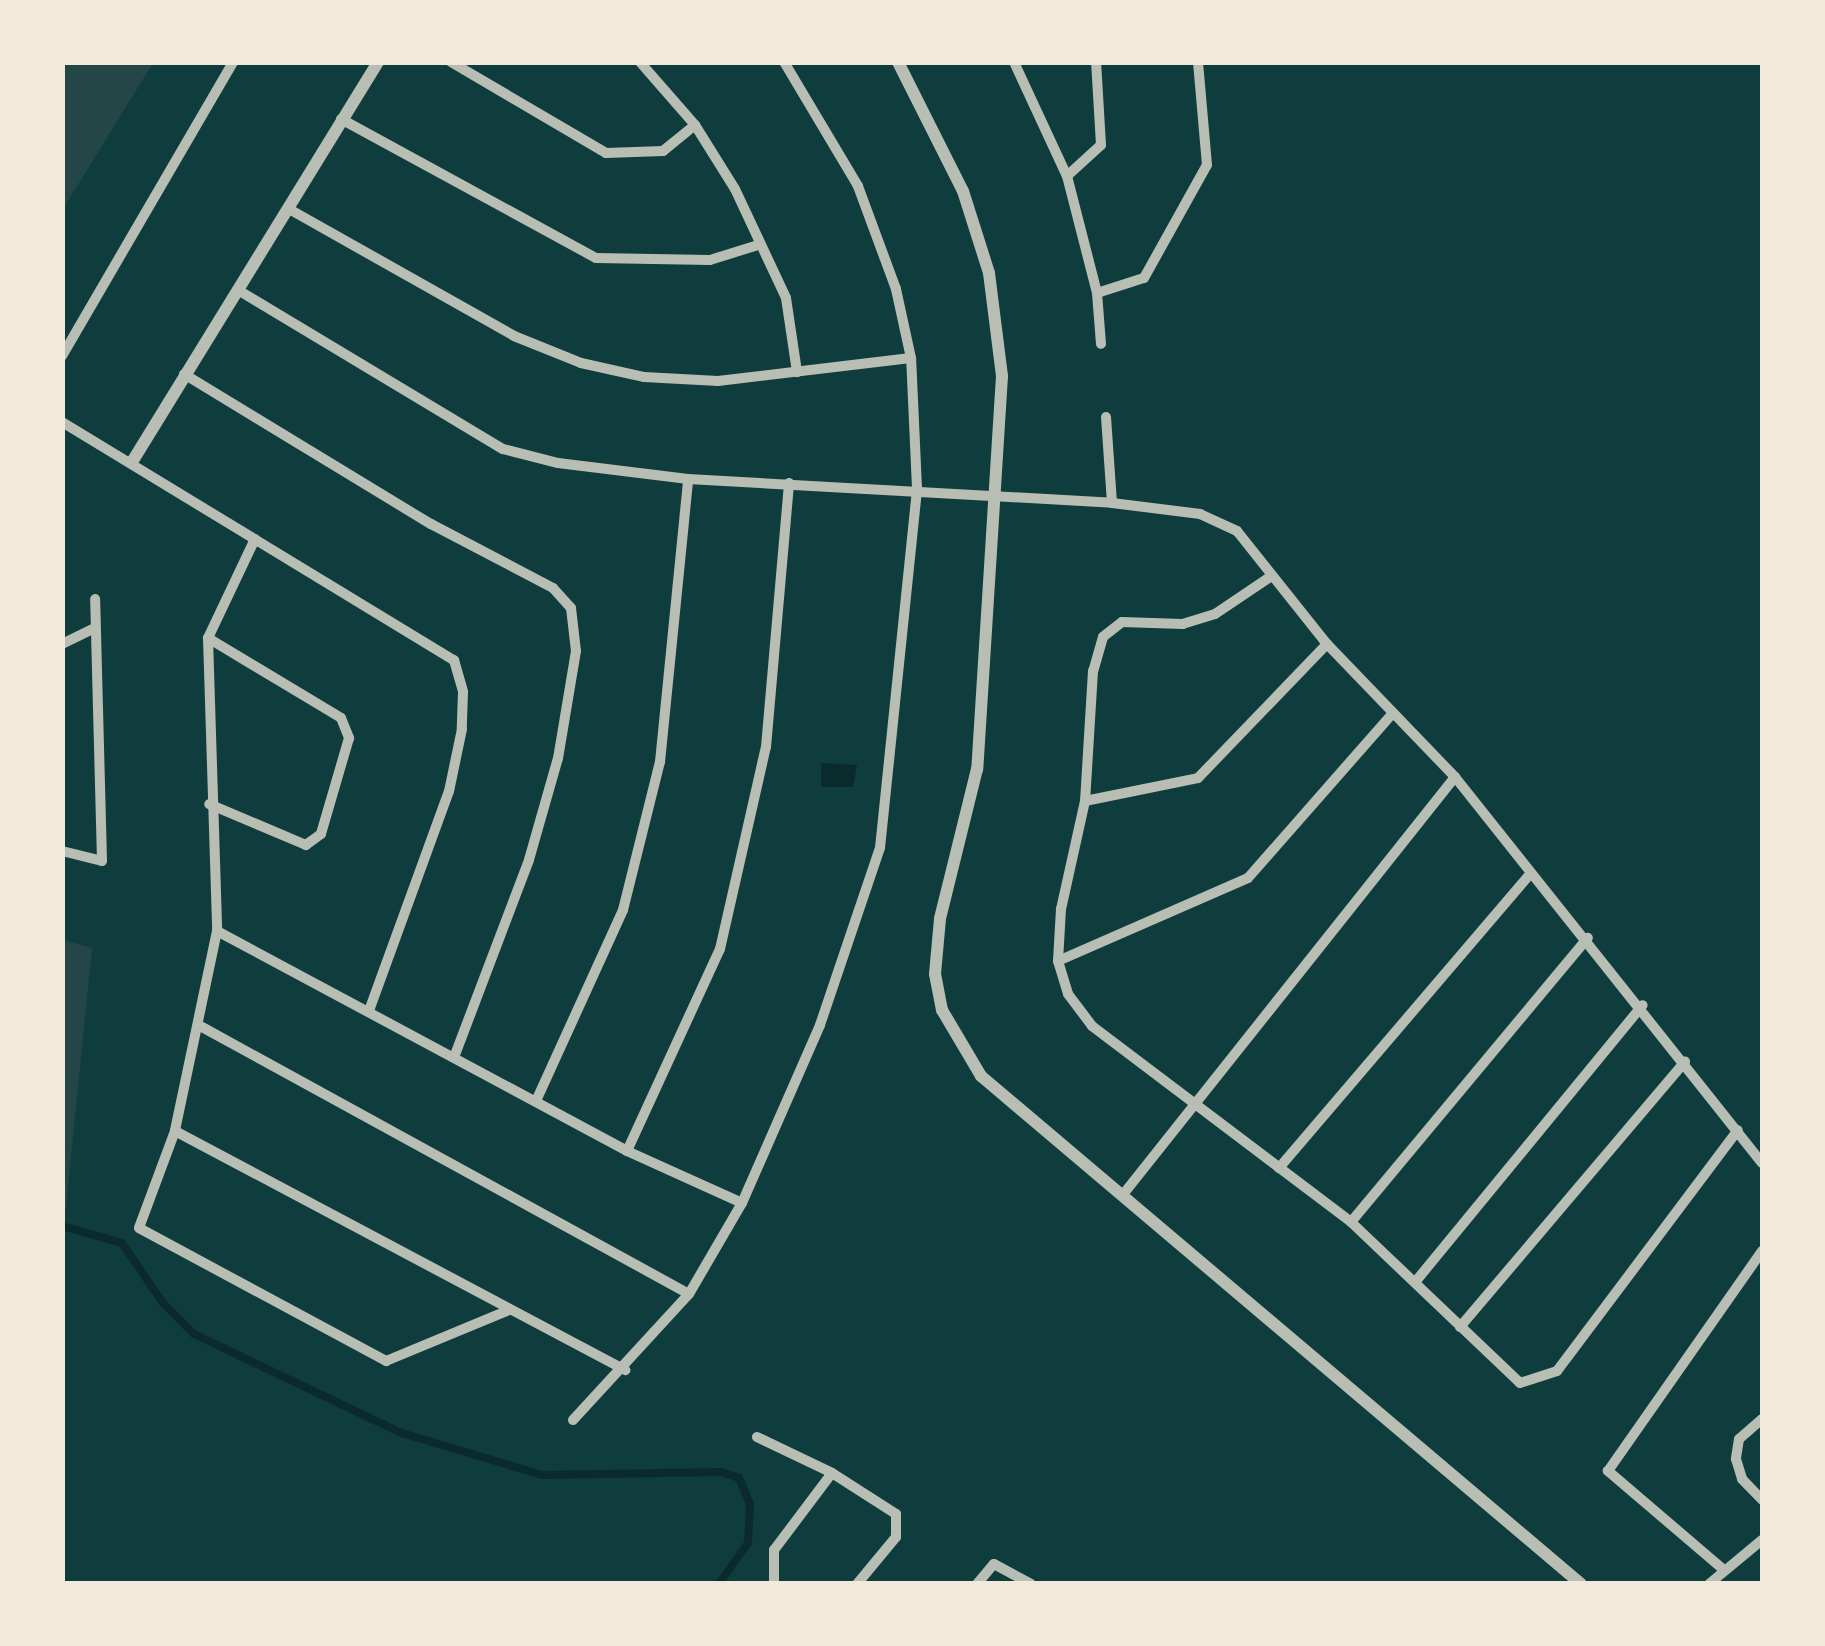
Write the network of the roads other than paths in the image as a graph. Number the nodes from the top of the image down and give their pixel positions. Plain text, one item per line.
1 (233, 62) edge
2 (378, 62) edge
3 (451, 62) edge
4 (640, 62) edge
5 (784, 62) edge
6 (898, 62) edge
7 (1014, 62) edge
8 (1096, 62) edge
9 (1198, 62) edge
10 (341, 119) junction
11 (695, 126) junction
12 (1067, 176) junction
13 (289, 209) junction
14 (761, 244) junction
15 (238, 290) junction
16 (1098, 293) junction
17 (1101, 344) dead end
18 (62, 356) edge
19 (910, 358) junction
20 (797, 372) junction
21 (184, 374) junction
22 (1106, 417) dead end
23 (62, 422) edge
24 (132, 462) junction
25 (688, 479) junction
26 (789, 484) junction
27 (917, 488) junction
28 (999, 496) junction
29 (1112, 504) junction
30 (255, 539) junction
31 (1270, 577) junction
32 (95, 599) dead end
33 (96, 628) junction
34 (208, 638) junction
35 (62, 644) edge
36 (1327, 644) junction
37 (1392, 714) junction
38 (1455, 777) junction
39 (1085, 801) junction
40 (209, 804) junction
41 (62, 851) edge
42 (1529, 875) junction
43 (217, 931) junction
44 (1588, 938) junction
45 (1058, 961) junction
46 (1642, 1005) junction
47 (368, 1011) junction
48 (202, 1026) junction
49 (454, 1057) junction
50 (1685, 1062) junction
51 (536, 1101) junction
52 (1190, 1104) junction
53 (1738, 1130) junction
54 (175, 1131) junction
55 (626, 1152) junction
56 (1762, 1164) edge
57 (1280, 1168) junction
58 (1125, 1192) junction
59 (742, 1203) junction
60 (1351, 1222) junction
61 (1762, 1251) edge
62 (1416, 1281) junction
63 (688, 1294) junction
64 (507, 1312) junction
65 (1460, 1327) junction
66 (626, 1370) junction
67 (1762, 1419) edge
68 (573, 1420) dead end
69 (757, 1438) dead end
70 (832, 1472) junction
71 (1762, 1500) edge
72 (1762, 1540) edge
73 (1724, 1570) junction
74 (774, 1584) edge
75 (857, 1584) edge
76 (977, 1584) edge
77 (1032, 1584) edge
78 (1581, 1584) edge
79 (1709, 1584) edge

1 - 18 street
2 - 10 street
3 - 11 street
4 - 11 street
5 - 19 street
6 - 28 street
7 - 12 street
8 - 12 street
9 - 16 street
10 - 13 street
10 - 14 street
11 - 14 street
12 - 16 street
13 - 15 street
13 - 20 street
14 - 20 street
15 - 21 street
15 - 25 street
16 - 17 street
19 - 20 street
19 - 27 street
21 - 24 street
21 - 49 street
22 - 29 street
23 - 24 street
24 - 30 street
25 - 26 street
25 - 51 street
26 - 27 street
26 - 55 street
27 - 28 street
27 - 59 street
28 - 29 street
28 - 58 street
29 - 31 street
30 - 34 street
30 - 47 street
31 - 36 street
31 - 39 street
32 - 33 street
33 - 35 street
33 - 41 street
34 - 40 street
34 - 40 street
36 - 37 street
36 - 39 street
37 - 38 street
37 - 45 street
38 - 42 street
38 - 52 street
39 - 45 street
40 - 43 street
42 - 44 street
42 - 57 street
43 - 47 street
43 - 48 street
44 - 46 street
44 - 60 street
45 - 52 street
46 - 50 street
46 - 62 street
47 - 49 street
48 - 54 street
48 - 63 street
49 - 51 street
50 - 53 street
50 - 65 street
51 - 55 street
52 - 57 street
52 - 58 street
53 - 56 street
53 - 65 street
54 - 64 street
54 - 64 street
55 - 59 street
57 - 60 street
58 - 78 street
59 - 63 street
60 - 62 street
61 - 73 street
62 - 65 street
63 - 66 street
64 - 66 street
66 - 68 street
67 - 71 street
69 - 70 street
70 - 74 street
70 - 75 street
72 - 73 street
73 - 79 street
76 - 77 street

